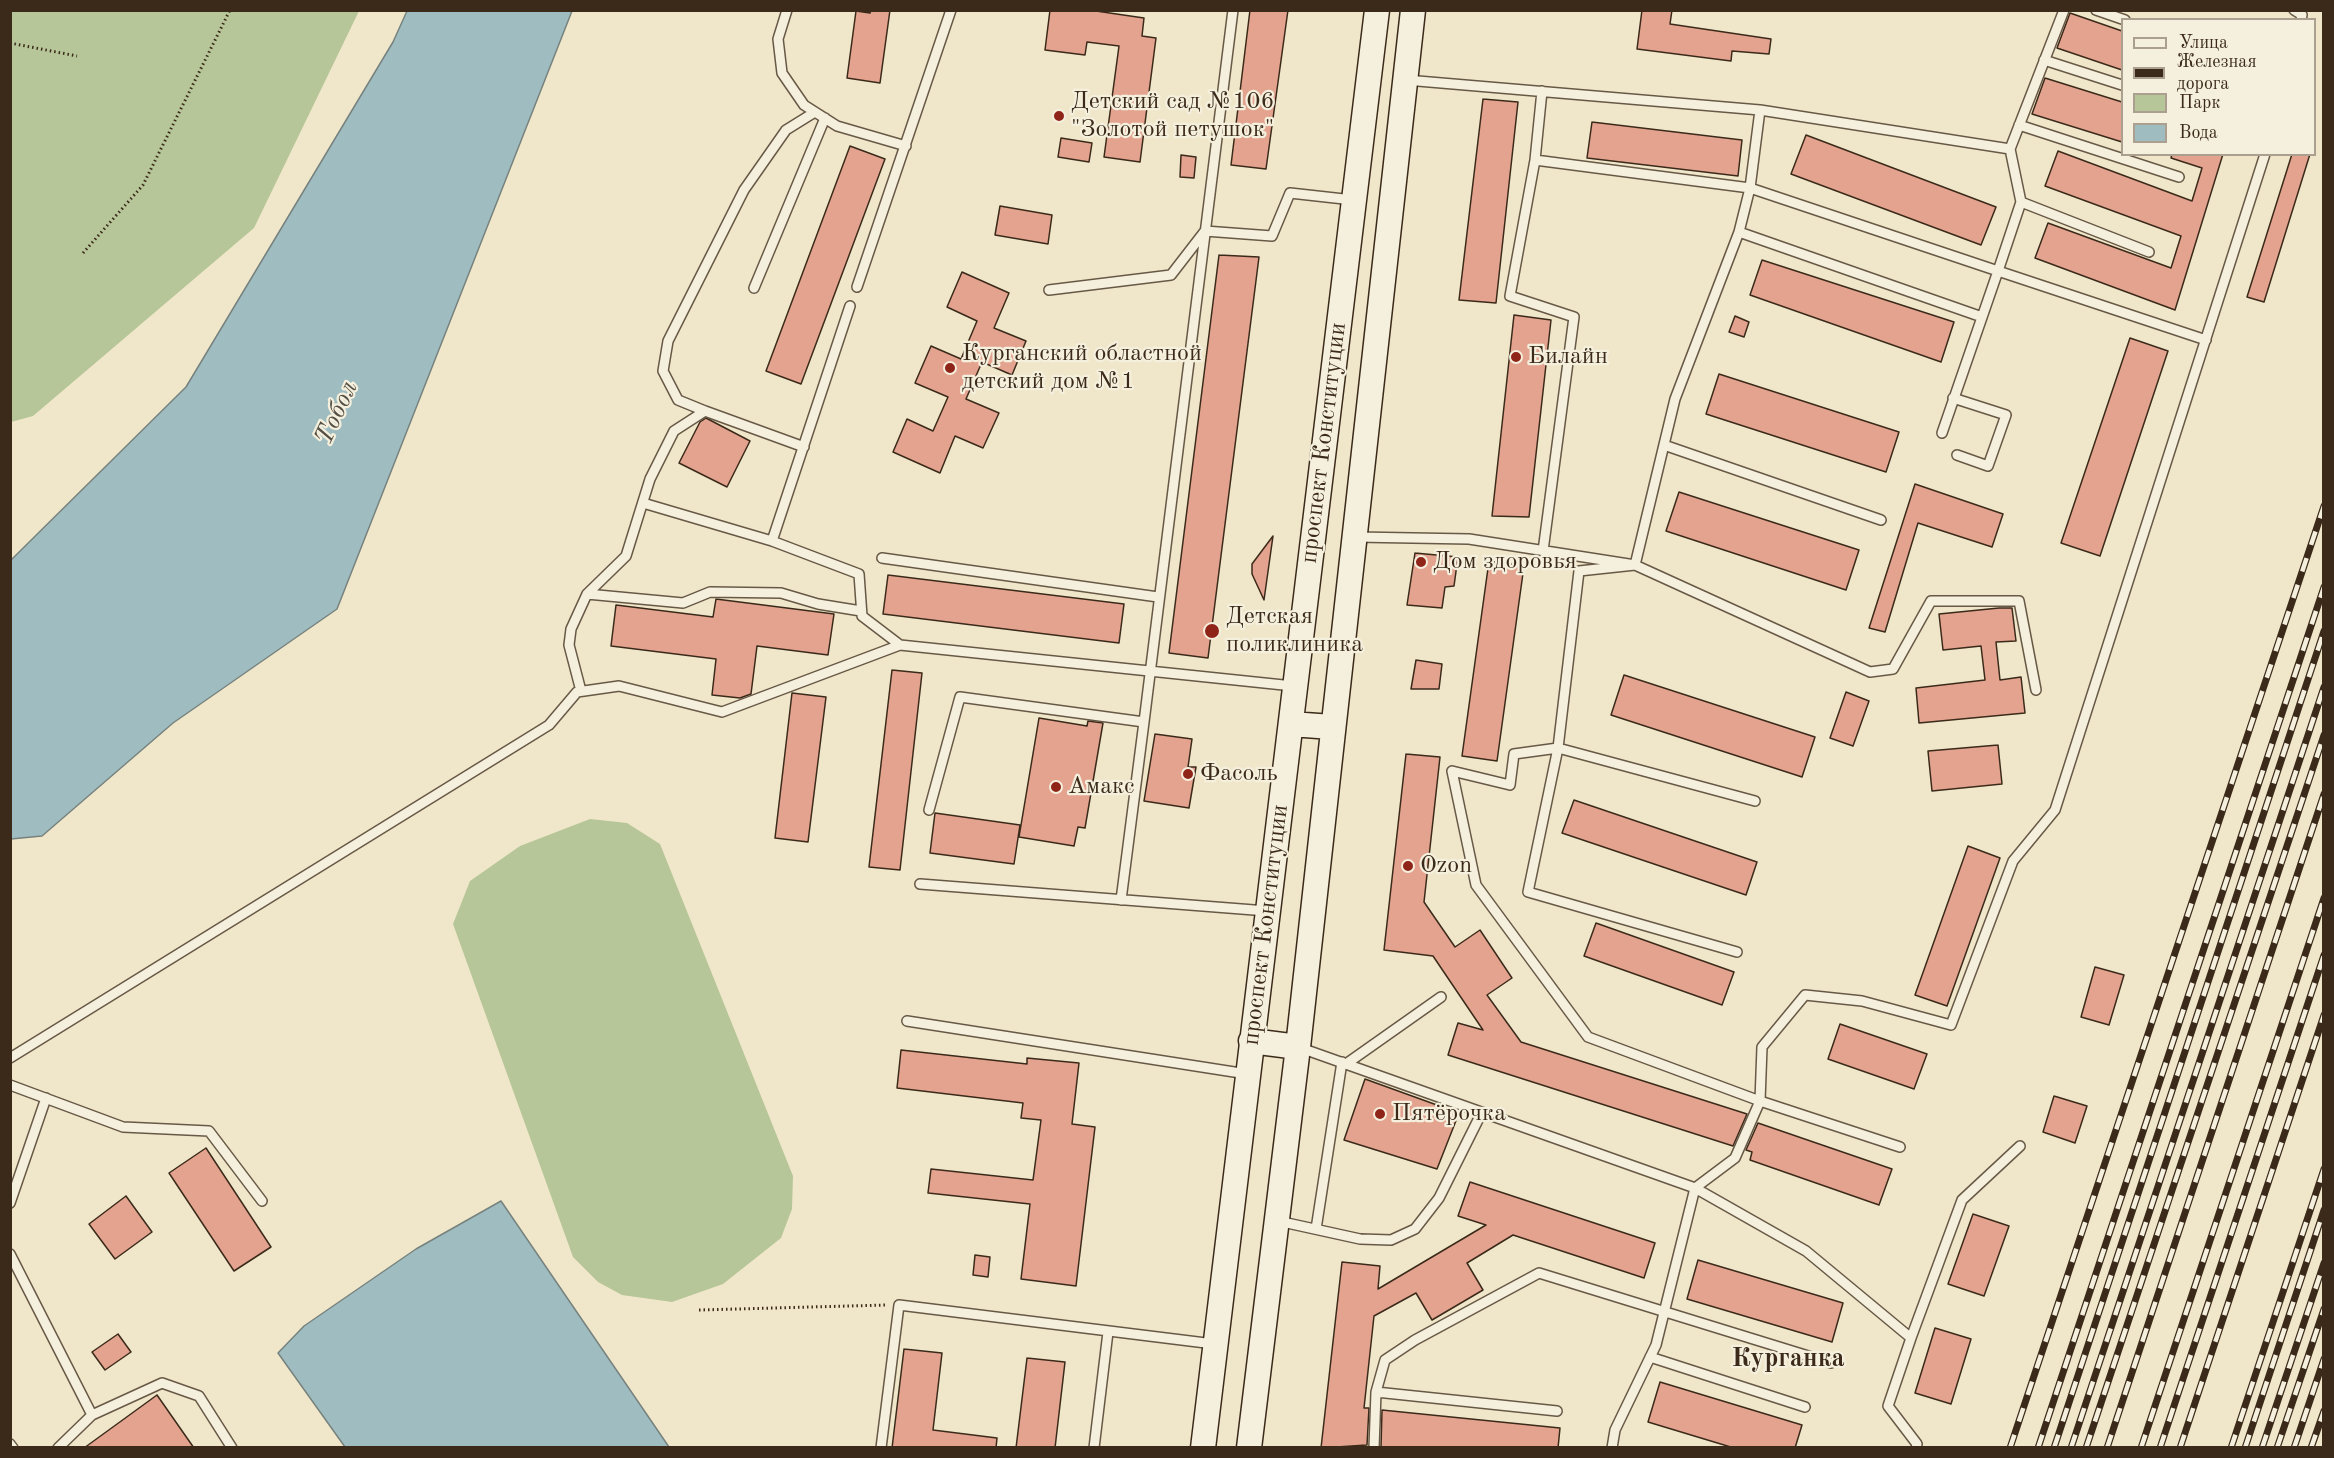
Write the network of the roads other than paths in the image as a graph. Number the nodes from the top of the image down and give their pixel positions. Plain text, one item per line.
1 (787, 10) edge
2 (951, 10) edge
3 (1233, 10) edge
4 (1377, 10) edge
5 (1413, 10) edge
6 (2064, 10) edge
7 (2096, 10) edge
8 (2121, 19) edge
9 (2044, 60) junction
10 (1406, 80) junction
11 (2121, 85) edge
12 (1542, 91) junction
13 (1760, 110) junction
14 (815, 112) junction
15 (825, 118) junction
16 (2019, 125) junction
17 (906, 146) junction
18 (2010, 149) junction
19 (2264, 156) edge
20 (1535, 160) junction
21 (2179, 177) dead end
22 (1750, 188) junction
23 (1355, 201) junction
24 (2021, 202) junction
25 (1391, 204) junction
26 (1205, 231) junction
27 (1739, 232) junction
28 (2149, 252) dead end
29 (1998, 271) junction
30 (856, 287) dead end
31 (754, 288) dead end
32 (1049, 290) dead end
33 (850, 306) dead end
34 (1982, 317) junction
35 (2206, 340) junction
36 (1953, 398) junction
37 (705, 411) junction
38 (1942, 433) dead end
39 (1664, 446) junction
40 (804, 447) junction
41 (1957, 455) dead end
42 (643, 503) junction
43 (1881, 520) dead end
44 (1353, 537) junction
45 (772, 541) junction
46 (1543, 551) junction
47 (882, 558) dead end
48 (1635, 565) junction
49 (586, 594) junction
50 (1158, 597) junction
51 (861, 610) junction
52 (900, 645) junction
53 (1149, 671) junction
54 (1295, 686) junction
55 (2036, 690) dead end
56 (581, 691) junction
57 (1144, 722) junction
58 (1291, 724) junction
59 (1332, 727) junction
60 (1558, 748) junction
61 (1755, 801) dead end
62 (929, 810) dead end
63 (920, 884) dead end
64 (1121, 900) junction
65 (1267, 911) junction
66 (1737, 952) dead end
67 (1441, 997) dead end
68 (907, 1021) dead end
69 (1251, 1041) junction
70 (1298, 1047) junction
71 (10, 1058) edge
72 (1344, 1063) junction
73 (1247, 1074) junction
74 (10, 1085) edge
75 (46, 1098) junction
76 (1760, 1101) junction
77 (1482, 1112) junction
78 (2020, 1146) dead end
79 (1900, 1147) dead end
80 (1695, 1188) junction
81 (262, 1201) dead end
82 (10, 1203) edge
83 (1277, 1221) junction
84 (1316, 1229) junction
85 (10, 1254) edge
86 (1664, 1312) junction
87 (1108, 1332) junction
88 (1911, 1338) junction
89 (1216, 1344) junction
90 (1650, 1357) junction
91 (1831, 1363) dead end
92 (1376, 1392) junction
93 (1805, 1407) dead end
94 (1557, 1411) dead end
95 (92, 1415) junction
96 (10, 1444) edge
97 (13, 1448) edge
98 (58, 1448) edge
99 (232, 1448) edge
100 (880, 1448) edge
101 (1094, 1448) edge
102 (1203, 1448) edge
103 (1250, 1448) edge
104 (1374, 1448) edge
105 (1612, 1448) edge
106 (1916, 1448) edge

1 - 14 lane
2 - 17 lane
3 - 26 lane
4 - 23 main road, проспект Конституции
5 - 10 main road, проспект Конституции
6 - 9 lane
7 - 8 lane
9 - 11 lane
9 - 16 lane
10 - 12 lane
10 - 25 main road, проспект Конституции
12 - 13 lane
12 - 20 lane
13 - 18 lane
13 - 22 lane
14 - 15 lane
14 - 37 lane
15 - 17 lane
15 - 31 lane
16 - 18 lane
16 - 21 lane
17 - 30 lane
18 - 24 lane
19 - 35 lane
20 - 22 lane
20 - 46 lane
22 - 27 lane
22 - 29 lane
23 - 25 main road
23 - 26 lane
23 - 54 main road, проспект Конституции
24 - 28 lane
24 - 29 lane
25 - 44 main road, проспект Конституции
26 - 32 lane
26 - 50 lane
27 - 34 lane
27 - 39 lane
29 - 34 lane
29 - 35 lane
33 - 40 lane
34 - 36 lane
35 - 76 lane
36 - 38 lane
36 - 41 lane
37 - 40 lane
37 - 42 lane
39 - 43 lane
39 - 48 lane
40 - 45 lane
42 - 45 lane
42 - 49 lane
44 - 46 lane
44 - 59 main road, проспект Конституции
45 - 51 lane
46 - 48 lane
47 - 50 lane
48 - 55 lane
48 - 60 lane
49 - 51 lane
49 - 56 lane
50 - 53 lane
51 - 52 lane
52 - 53 lane
52 - 56 lane
53 - 54 lane
53 - 57 lane
54 - 58 main road, проспект Конституции
56 - 71 lane
57 - 62 lane
57 - 64 lane
58 - 59 main road
58 - 65 main road, проспект Конституции
59 - 70 main road, проспект Конституции
60 - 61 lane
60 - 66 lane
60 - 76 lane
63 - 64 lane
64 - 65 lane
65 - 69 main road, проспект Конституции
67 - 72 lane
68 - 73 lane
69 - 70 main road
69 - 73 main road, проспект Конституции
70 - 72 lane
70 - 83 main road, проспект Конституции
72 - 77 lane
72 - 84 lane
73 - 89 main road, проспект Конституции
74 - 75 lane
75 - 81 lane
75 - 82 lane
76 - 79 lane
76 - 80 lane
77 - 80 lane
77 - 84 lane
78 - 88 lane
80 - 86 lane
80 - 88 lane
83 - 84 lane
83 - 103 main road, проспект Конституции
85 - 95 lane
86 - 90 lane
86 - 91 lane
86 - 92 lane
87 - 89 lane
87 - 100 lane
87 - 101 lane
88 - 106 lane
89 - 102 main road, проспект Конституции
90 - 93 lane
90 - 105 lane
92 - 94 lane
92 - 104 lane
95 - 98 lane
95 - 99 lane
96 - 97 lane

